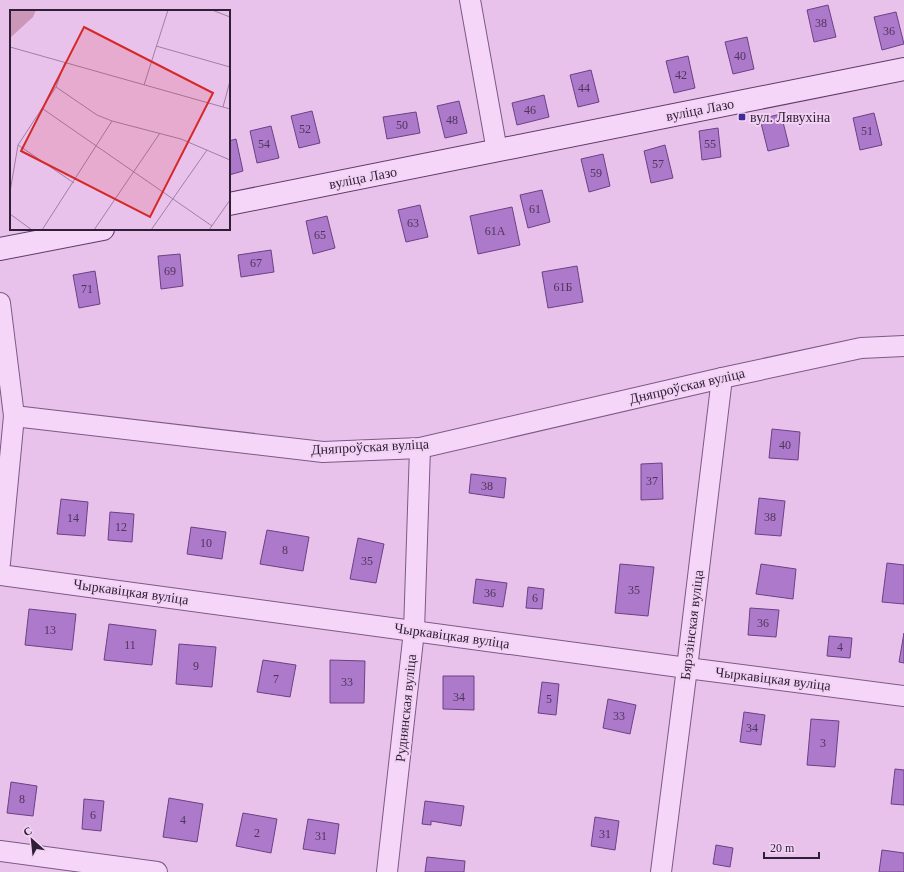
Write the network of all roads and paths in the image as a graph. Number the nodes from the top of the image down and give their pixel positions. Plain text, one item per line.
1 (470, 0) edge
2 (904, 69) edge
3 (497, 152) junction
4 (230, 204) edge
5 (97, 230) edge
6 (0, 249) edge
7 (0, 303) edge
8 (904, 346) edge
9 (722, 378) junction
10 (14, 416) junction
11 (420, 448) junction
12 (0, 563) edge
13 (0, 575) edge
14 (414, 630) junction
15 (687, 668) junction
16 (904, 696) edge
17 (0, 851) edge
18 (157, 872) edge
19 (387, 872) edge
20 (661, 872) edge

1 - 3 street
2 - 3 main road, вуліца Лазо
3 - 4 main road, вуліца Лазо
5 - 6 main road
7 - 10 street
8 - 9 street, Дняпроўская вуліца
9 - 11 street, Дняпроўская вуліца
9 - 15 street, Бярэзінская вуліца
10 - 11 street, Дняпроўская вуліца
10 - 12 street
11 - 14 street, Руднянская вуліца
13 - 14 street, Чыркавіцкая вуліца
14 - 15 street, Чыркавіцкая вуліца
14 - 19 street, Руднянская вуліца
15 - 16 street, Чыркавіцкая вуліца
15 - 20 street, Бярэзінская вуліца
17 - 18 street

